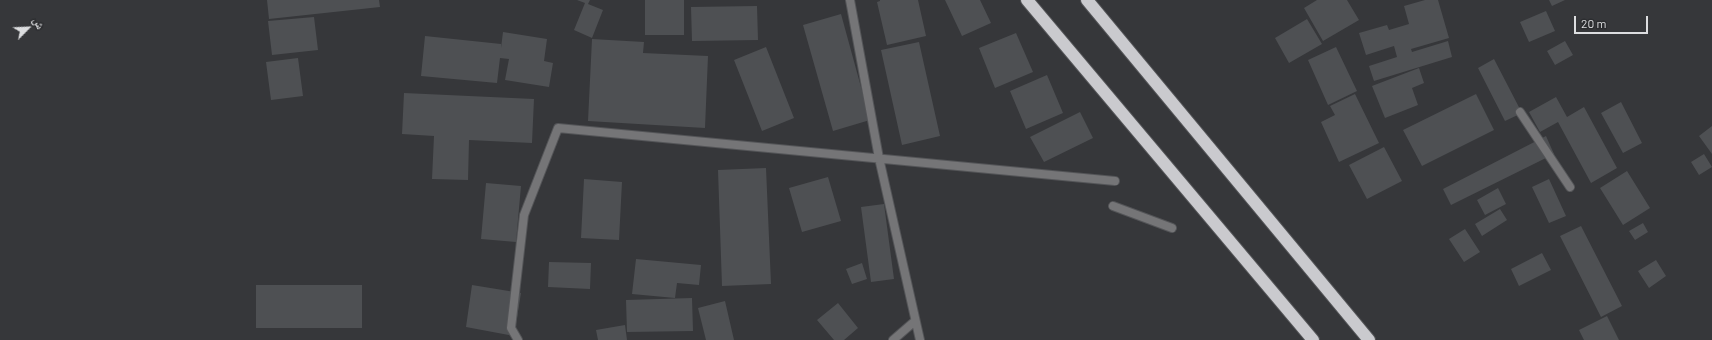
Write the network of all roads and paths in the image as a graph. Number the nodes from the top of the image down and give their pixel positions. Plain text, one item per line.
1 (850, 0) edge
2 (1027, 0) edge
3 (1087, 0) edge
4 (1520, 112) dead end
5 (879, 158) junction
6 (1115, 181) dead end
7 (1570, 187) dead end
8 (1113, 206) dead end
9 (1172, 228) dead end
10 (916, 321) junction
11 (518, 340) edge
12 (893, 340) edge
13 (920, 340) edge
14 (1313, 340) edge
15 (1369, 340) edge

1 - 5 street
2 - 14 highway
3 - 15 highway
4 - 7 street
5 - 6 street
5 - 10 street
5 - 11 street
8 - 9 street
10 - 12 street
10 - 13 street

